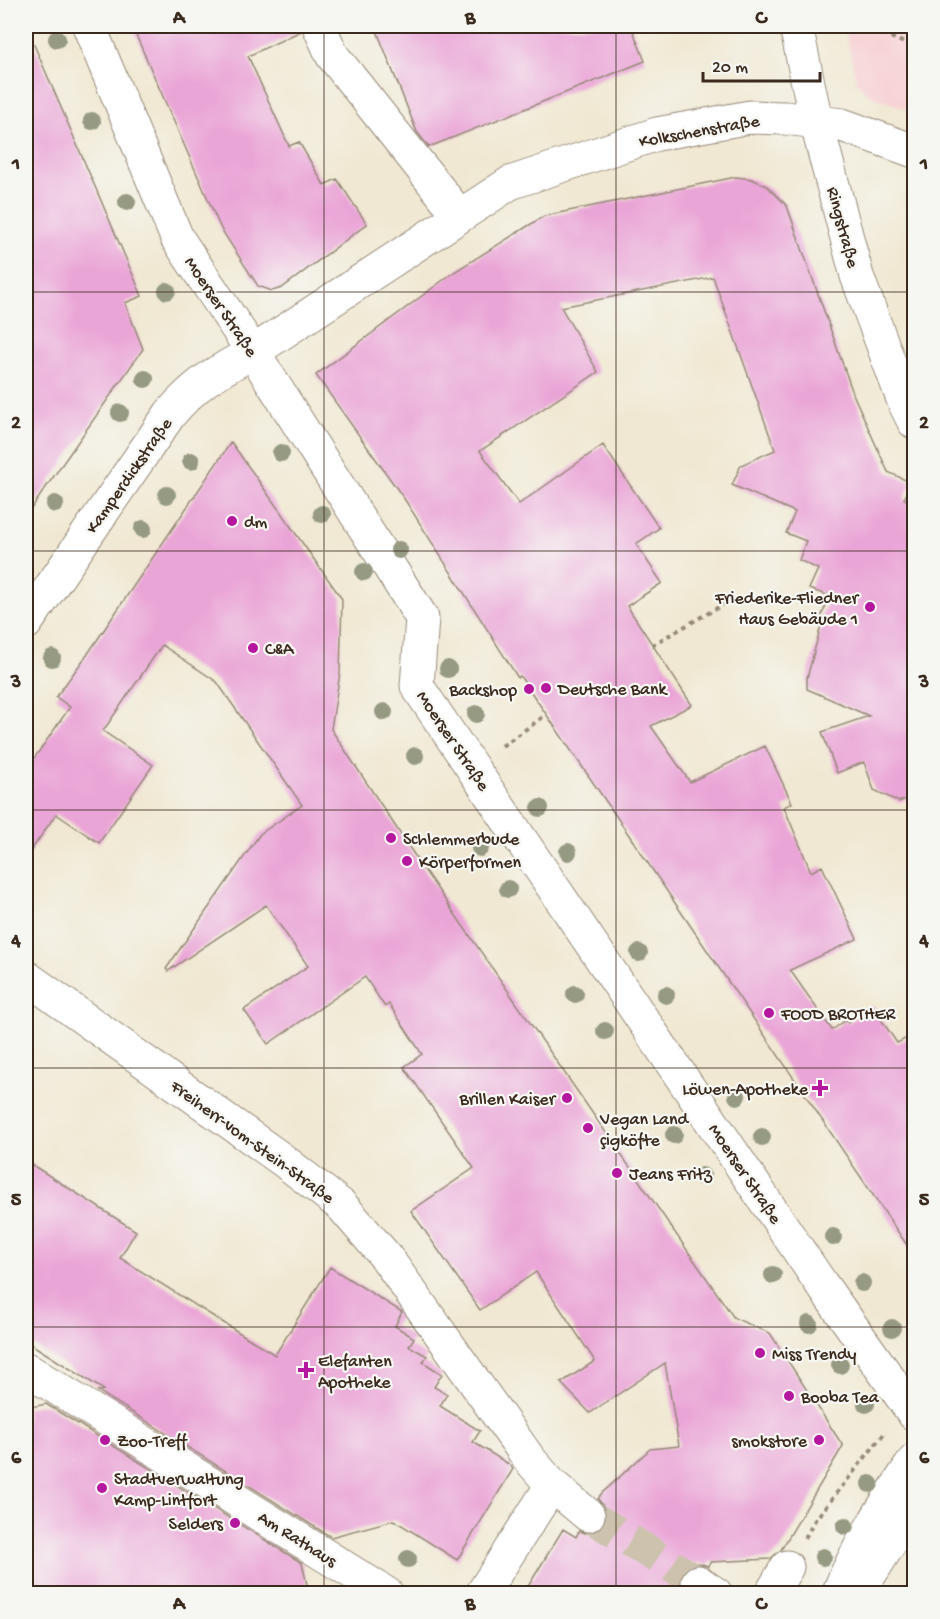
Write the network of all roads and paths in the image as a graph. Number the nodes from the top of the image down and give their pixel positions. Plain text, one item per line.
1 (89, 26) edge
2 (320, 26) edge
3 (796, 26) edge
4 (866, 26) edge
5 (915, 45) edge
6 (915, 81) edge
7 (915, 87) edge
8 (816, 121) junction
9 (915, 151) edge
10 (459, 215) junction
11 (253, 352) junction
12 (915, 422) edge
13 (733, 599) dead end
14 (26, 623) edge
15 (652, 645) dead end
16 (546, 715) dead end
17 (472, 767) junction
18 (26, 977) edge
19 (26, 1370) edge
20 (912, 1412) edge
21 (915, 1461) edge
22 (552, 1485) junction
23 (915, 1505) edge
24 (588, 1515) tunnel mouth
25 (779, 1580) edge
26 (387, 1593) edge
27 (482, 1593) edge
28 (838, 1593) edge
29 (862, 1593) edge

1 - 11 street, Moerser Straße
2 - 10 street
3 - 8 street, Ringstraße
4 - 5 path
6 - 7 path
8 - 9 street, Kolkschenstraße
8 - 10 street, Kolkschenstraße
8 - 12 street, Ringstraße
10 - 11 street, Kolkschenstraße
11 - 14 street, Kamperdickstraße
11 - 17 street, Moerser Straße
13 - 15 path
16 - 17 path
17 - 20 street, Moerser Straße
18 - 22 street, Freiherr-vom-Stein-Straße
19 - 26 street, Am Rathaus
20 - 25 path
21 - 28 street
22 - 24 street, Freiherr-vom-Stein-Straße
22 - 27 street
23 - 29 street

